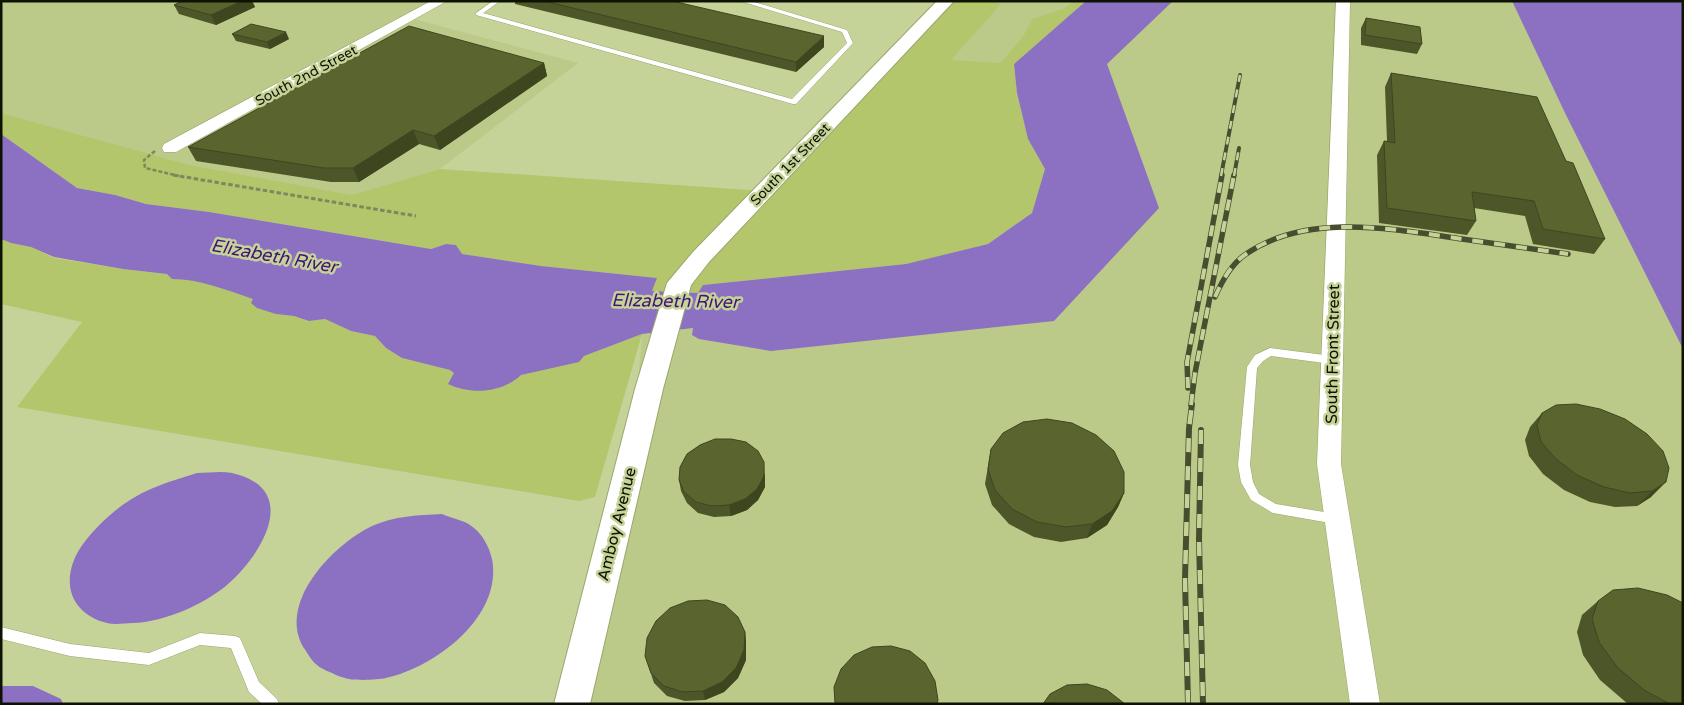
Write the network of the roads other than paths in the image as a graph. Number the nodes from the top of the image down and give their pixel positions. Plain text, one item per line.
1 (442, 1) edge
2 (497, 1) edge
3 (743, 1) edge
4 (946, 1) edge
5 (1343, 1) edge
6 (170, 148) road end
7 (663, 344) joint
8 (1332, 360) junction
9 (1338, 520) junction
10 (1, 633) edge
11 (272, 704) edge
12 (572, 704) edge
13 (1365, 704) edge

1 - 6 street, South 2nd Street
2 - 3 lane
4 - 7 street, South 1st Street
5 - 8 street, South Front Street
7 - 12 street, Amboy Avenue
8 - 9 street, South Front Street
8 - 9 lane
9 - 13 street, South Front Street
10 - 11 lane

